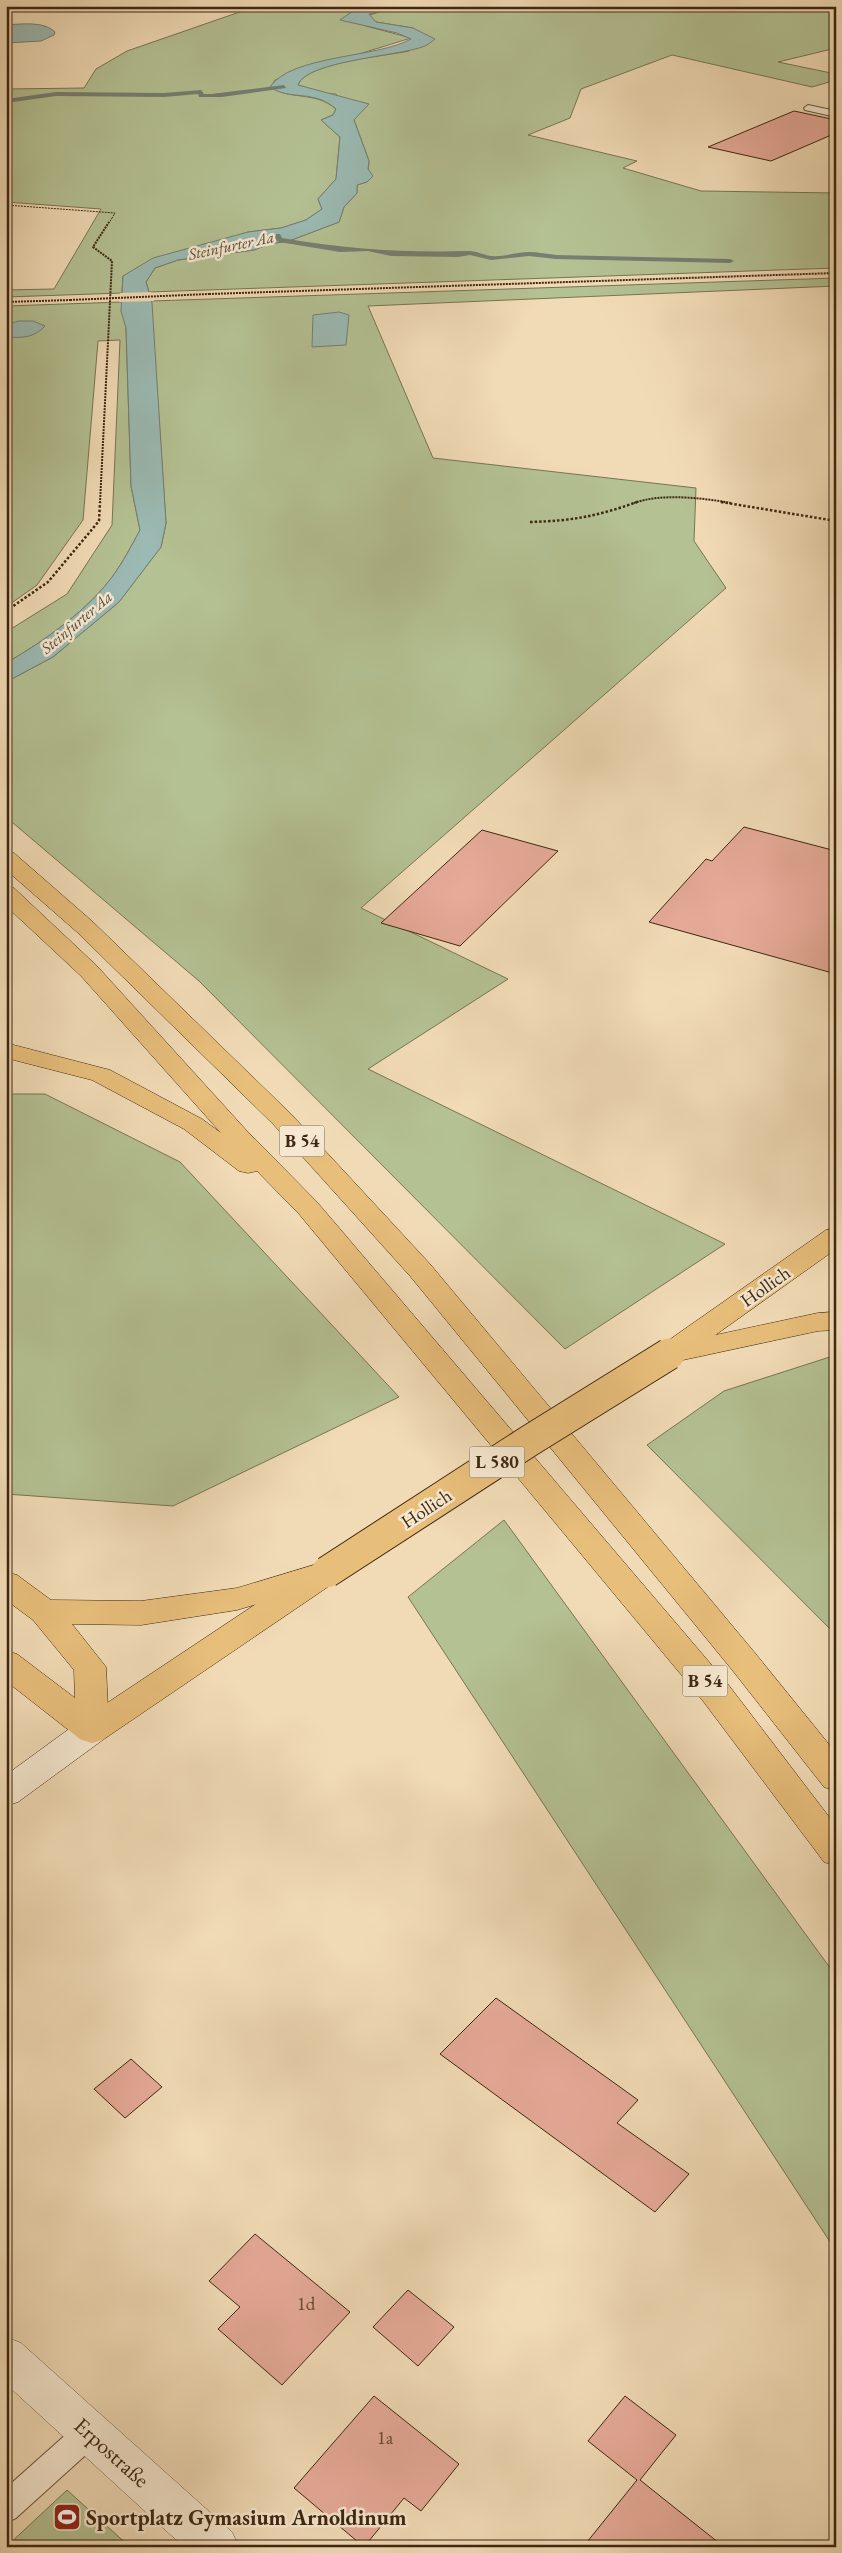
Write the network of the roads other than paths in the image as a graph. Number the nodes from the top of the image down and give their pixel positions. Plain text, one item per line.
1 (808, 108) dead end
2 (836, 114) edge
3 (6, 858) edge
4 (6, 893) edge
5 (6, 1050) edge
6 (308, 1208) junction
7 (836, 1236) edge
8 (836, 1321) edge
9 (669, 1354) junction
10 (327, 1572) junction
11 (6, 1583) edge
12 (44, 1612) junction
13 (744, 1662) junction
14 (6, 1663) edge
15 (92, 1730) junction
16 (836, 1750) edge
17 (836, 1778) edge
18 (6, 1793) edge
19 (836, 1852) edge
20 (6, 2357) edge
21 (90, 2432) junction
22 (6, 2508) edge
23 (218, 2547) edge

1 - 2 lane
3 - 13 main road, B 54
4 - 6 main road, B 54
5 - 6 main road
6 - 19 main road, B 54
7 - 9 main road, Hollich / L 580
8 - 9 main road
9 - 10 main road, Hollich / L 580, bridge
10 - 12 main road
10 - 15 main road, Hollich / L 580
11 - 12 main road
12 - 15 main road
13 - 16 main road
13 - 17 main road, B 54
14 - 15 main road
15 - 18 street, L 580
20 - 21 street, Erpostraße
21 - 22 lane
21 - 23 street, Erpostraße

